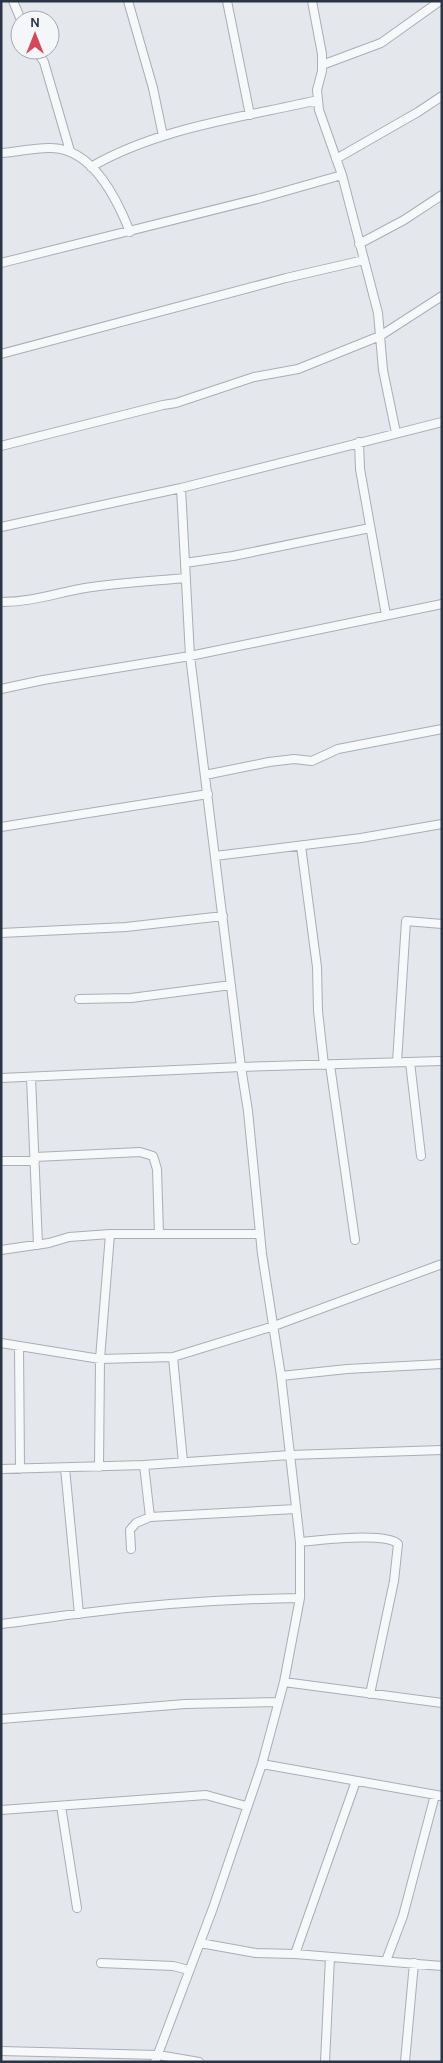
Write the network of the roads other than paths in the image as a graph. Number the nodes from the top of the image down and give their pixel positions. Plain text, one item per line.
1 (128, 1) edge
2 (227, 1) edge
3 (312, 1) edge
4 (440, 1) edge
5 (43, 60) edge
6 (322, 66) junction
7 (442, 96) edge
8 (318, 100) junction
9 (250, 115) junction
10 (163, 136) junction
11 (70, 151) junction
12 (1, 153) edge
13 (336, 158) junction
14 (91, 166) junction
15 (342, 175) junction
16 (442, 196) edge
17 (130, 232) junction
18 (359, 244) junction
19 (364, 260) junction
20 (1, 264) edge
21 (442, 296) edge
22 (380, 336) junction
23 (1, 354) edge
24 (442, 422) edge
25 (396, 433) junction
26 (359, 442) junction
27 (1, 446) edge
28 (181, 488) junction
29 (1, 527) edge
30 (370, 528) junction
31 (185, 564) junction
32 (186, 578) junction
33 (1, 602) edge
34 (442, 604) edge
35 (386, 615) junction
36 (190, 656) junction
37 (1, 689) edge
38 (442, 729) edge
39 (205, 775) junction
40 (208, 794) junction
41 (442, 824) edge
42 (1, 827) edge
43 (302, 846) junction
44 (215, 856) junction
45 (223, 916) junction
46 (442, 924) edge
47 (1, 933) edge
48 (231, 985) junction
49 (78, 999) dead end
50 (442, 1061) edge
51 (397, 1062) junction
52 (410, 1062) junction
53 (327, 1065) junction
54 (241, 1067) junction
55 (30, 1077) junction
56 (1, 1078) edge
57 (421, 1156) dead end
58 (35, 1159) junction
59 (1, 1161) edge
60 (110, 1234) junction
61 (159, 1234) junction
62 (260, 1234) junction
63 (355, 1240) dead end
64 (38, 1245) junction
65 (1, 1250) edge
66 (442, 1264) edge
67 (274, 1326) junction
68 (1, 1343) edge
69 (19, 1346) junction
70 (173, 1357) junction
71 (100, 1359) junction
72 (442, 1364) edge
73 (281, 1376) junction
74 (442, 1450) edge
75 (290, 1455) junction
76 (183, 1462) junction
77 (144, 1465) junction
78 (99, 1466) junction
79 (65, 1468) junction
80 (1, 1469) edge
81 (20, 1469) junction
82 (296, 1509) junction
83 (150, 1518) junction
84 (300, 1542) junction
85 (131, 1548) dead end
86 (300, 1598) junction
87 (79, 1614) junction
88 (1, 1624) edge
89 (284, 1682) junction
90 (370, 1694) junction
91 (278, 1702) junction
92 (442, 1703) edge
93 (1, 1719) edge
94 (262, 1764) junction
95 (356, 1781) junction
96 (438, 1796) edge
97 (61, 1806) junction
98 (246, 1806) junction
99 (1, 1810) edge
100 (77, 1908) dead end
101 (200, 1943) junction
102 (295, 1954) junction
103 (330, 1957) junction
104 (386, 1961) junction
105 (101, 1962) dead end
106 (414, 1963) junction
107 (442, 1966) edge
108 (189, 1970) junction
109 (1, 2051) edge
110 (156, 2058) edge
111 (199, 2062) edge
112 (325, 2062) edge
113 (405, 2062) edge

1 - 10 street
2 - 9 street
3 - 6 street
4 - 6 street
5 - 11 street
6 - 8 street
7 - 13 street
8 - 9 street
8 - 13 street
9 - 10 street
10 - 14 street
11 - 12 street
11 - 14 street
13 - 15 street
14 - 17 street
15 - 17 street
15 - 18 street
16 - 18 street
17 - 20 street
18 - 19 street
19 - 22 street
19 - 23 street
21 - 22 street
22 - 25 street
22 - 27 street
24 - 25 street
25 - 26 street
26 - 28 street
26 - 30 street
28 - 29 street
28 - 31 street
30 - 31 street
30 - 35 street
31 - 32 street
32 - 33 street
32 - 36 street
34 - 35 street
35 - 36 street
36 - 37 street
36 - 39 street
38 - 39 street
39 - 40 street
40 - 42 street
40 - 44 street
41 - 43 street
43 - 44 street
43 - 53 street
44 - 45 street
45 - 47 street
45 - 48 street
46 - 51 street
48 - 49 street
48 - 54 street
50 - 52 street
51 - 52 street
51 - 53 street
52 - 57 street
53 - 54 street
53 - 63 street
54 - 55 street
54 - 62 street
55 - 56 street
55 - 58 street
58 - 59 street
58 - 61 street
58 - 64 street
60 - 61 street
60 - 64 street
60 - 71 street
61 - 62 street
62 - 67 street
64 - 65 street
66 - 67 street
67 - 70 street
67 - 73 street
68 - 69 street
69 - 71 street
69 - 81 street
70 - 71 street
70 - 76 street
71 - 78 street
72 - 73 street
73 - 75 street
74 - 75 street
75 - 76 street
75 - 82 street
76 - 77 street
77 - 78 street
77 - 83 street
78 - 79 street
79 - 81 street
79 - 87 street
80 - 81 street
82 - 83 street
82 - 84 street
83 - 85 street
84 - 86 street
84 - 90 street
86 - 87 street
86 - 89 street
87 - 88 street
89 - 90 street
89 - 91 street
90 - 92 street
91 - 93 street
91 - 94 street
94 - 95 street
94 - 98 street
95 - 96 street
95 - 102 street
96 - 104 street
97 - 98 street
97 - 99 street
97 - 100 street
98 - 101 street
101 - 102 street
101 - 108 street
102 - 103 street
103 - 104 street
103 - 112 street
104 - 106 street
105 - 108 street
106 - 107 street
106 - 113 street
108 - 110 street
109 - 110 street
110 - 111 street

